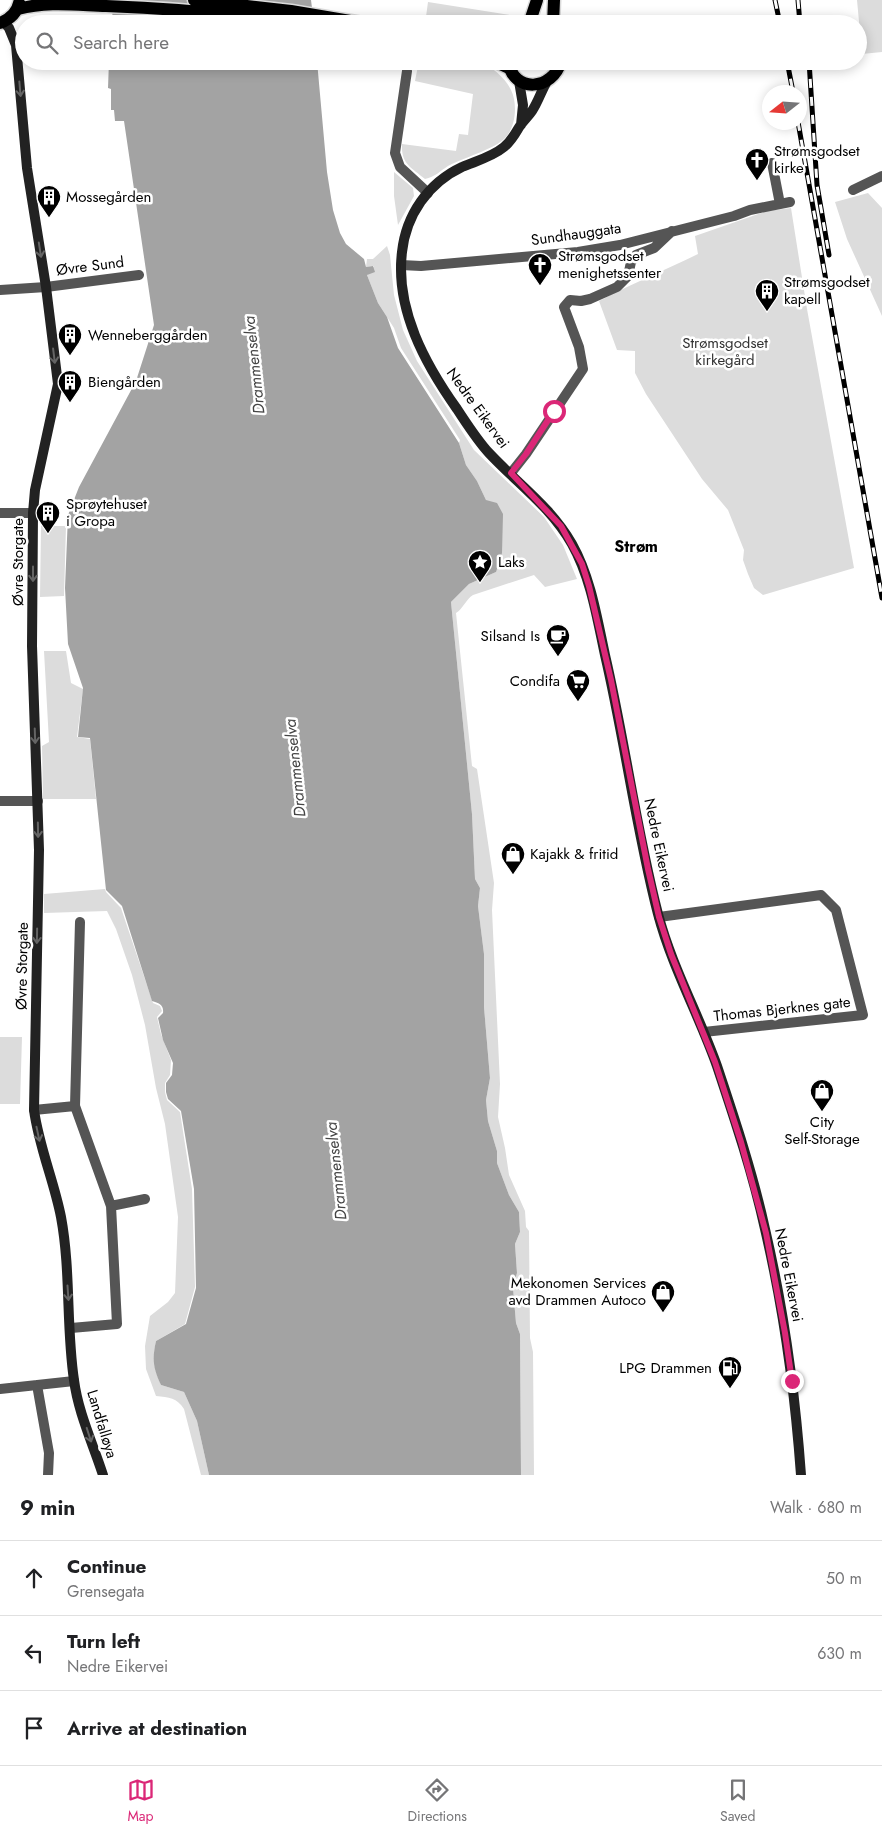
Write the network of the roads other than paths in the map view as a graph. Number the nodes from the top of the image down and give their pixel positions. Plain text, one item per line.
1 (194, 0) edge
2 (536, 0) edge
3 (554, 0) edge
4 (19, 5) edge
5 (225, 15) edge
6 (312, 15) edge
7 (532, 15) edge
8 (553, 15) edge
9 (2, 22) edge
10 (15, 43) edge
11 (18, 70) edge
12 (512, 70) edge
13 (559, 70) edge
14 (407, 71) dead end
15 (520, 81) junction
16 (546, 83) junction
17 (520, 125) junction
18 (772, 163) dead end
19 (882, 176) edge
20 (854, 190) dead end
21 (428, 193) junction
22 (673, 230) junction
23 (401, 265) junction
24 (139, 275) dead end
25 (46, 287) junction
26 (0, 290) edge
27 (511, 473) junction
28 (0, 513) edge
29 (33, 513) junction
30 (0, 801) edge
31 (38, 801) junction
32 (659, 917) junction
33 (80, 922) dead end
34 (704, 1032) junction
35 (75, 1106) junction
36 (34, 1110) junction
37 (145, 1199) dead end
38 (111, 1206) junction
39 (71, 1328) junction
40 (74, 1381) junction
41 (37, 1385) junction
42 (0, 1389) edge
43 (48, 1475) edge
44 (103, 1475) edge
45 (800, 1475) edge

1 - 6 main road
2 - 7 main road
3 - 8 main road
4 - 5 main road
4 - 9 main road
9 -> 10 main road, Øvre Storgate
11 -> 25 main road, Øvre Storgate
12 - 15 main road
13 - 16 main road
14 - 21 street
15 - 16 main road
15 - 17 main road
16 - 17 main road, Nedre Eikervei
17 - 21 main road, Nedre Eikervei
18 - 22 street, Sundhauggata
19 - 20 street
21 - 23 main road, Nedre Eikervei
22 - 23 street, Sundhauggata
22 - 27 street
23 - 27 main road, Nedre Eikervei
24 - 25 street, Øvre Sund
25 - 26 street, Øvre Sund
25 -> 29 main road, Øvre Storgate
27 - 32 main road, Nedre Eikervei
28 - 29 street
29 -> 31 main road, Øvre Storgate
30 - 31 street
31 -> 36 main road, Øvre Storgate
32 - 34 main road, Nedre Eikervei
32 - 34 street, Thomas Bjerknes gate
33 - 35 street
34 - 45 main road, Nedre Eikervei
35 - 36 street
35 - 38 street
36 -> 39 main road, Øvre Storgate
37 - 38 street
38 - 39 street
39 - 40 main road, Øvre Storgate
40 - 41 street
40 -> 44 main road, Landfalløya
41 - 42 street
41 - 43 street

